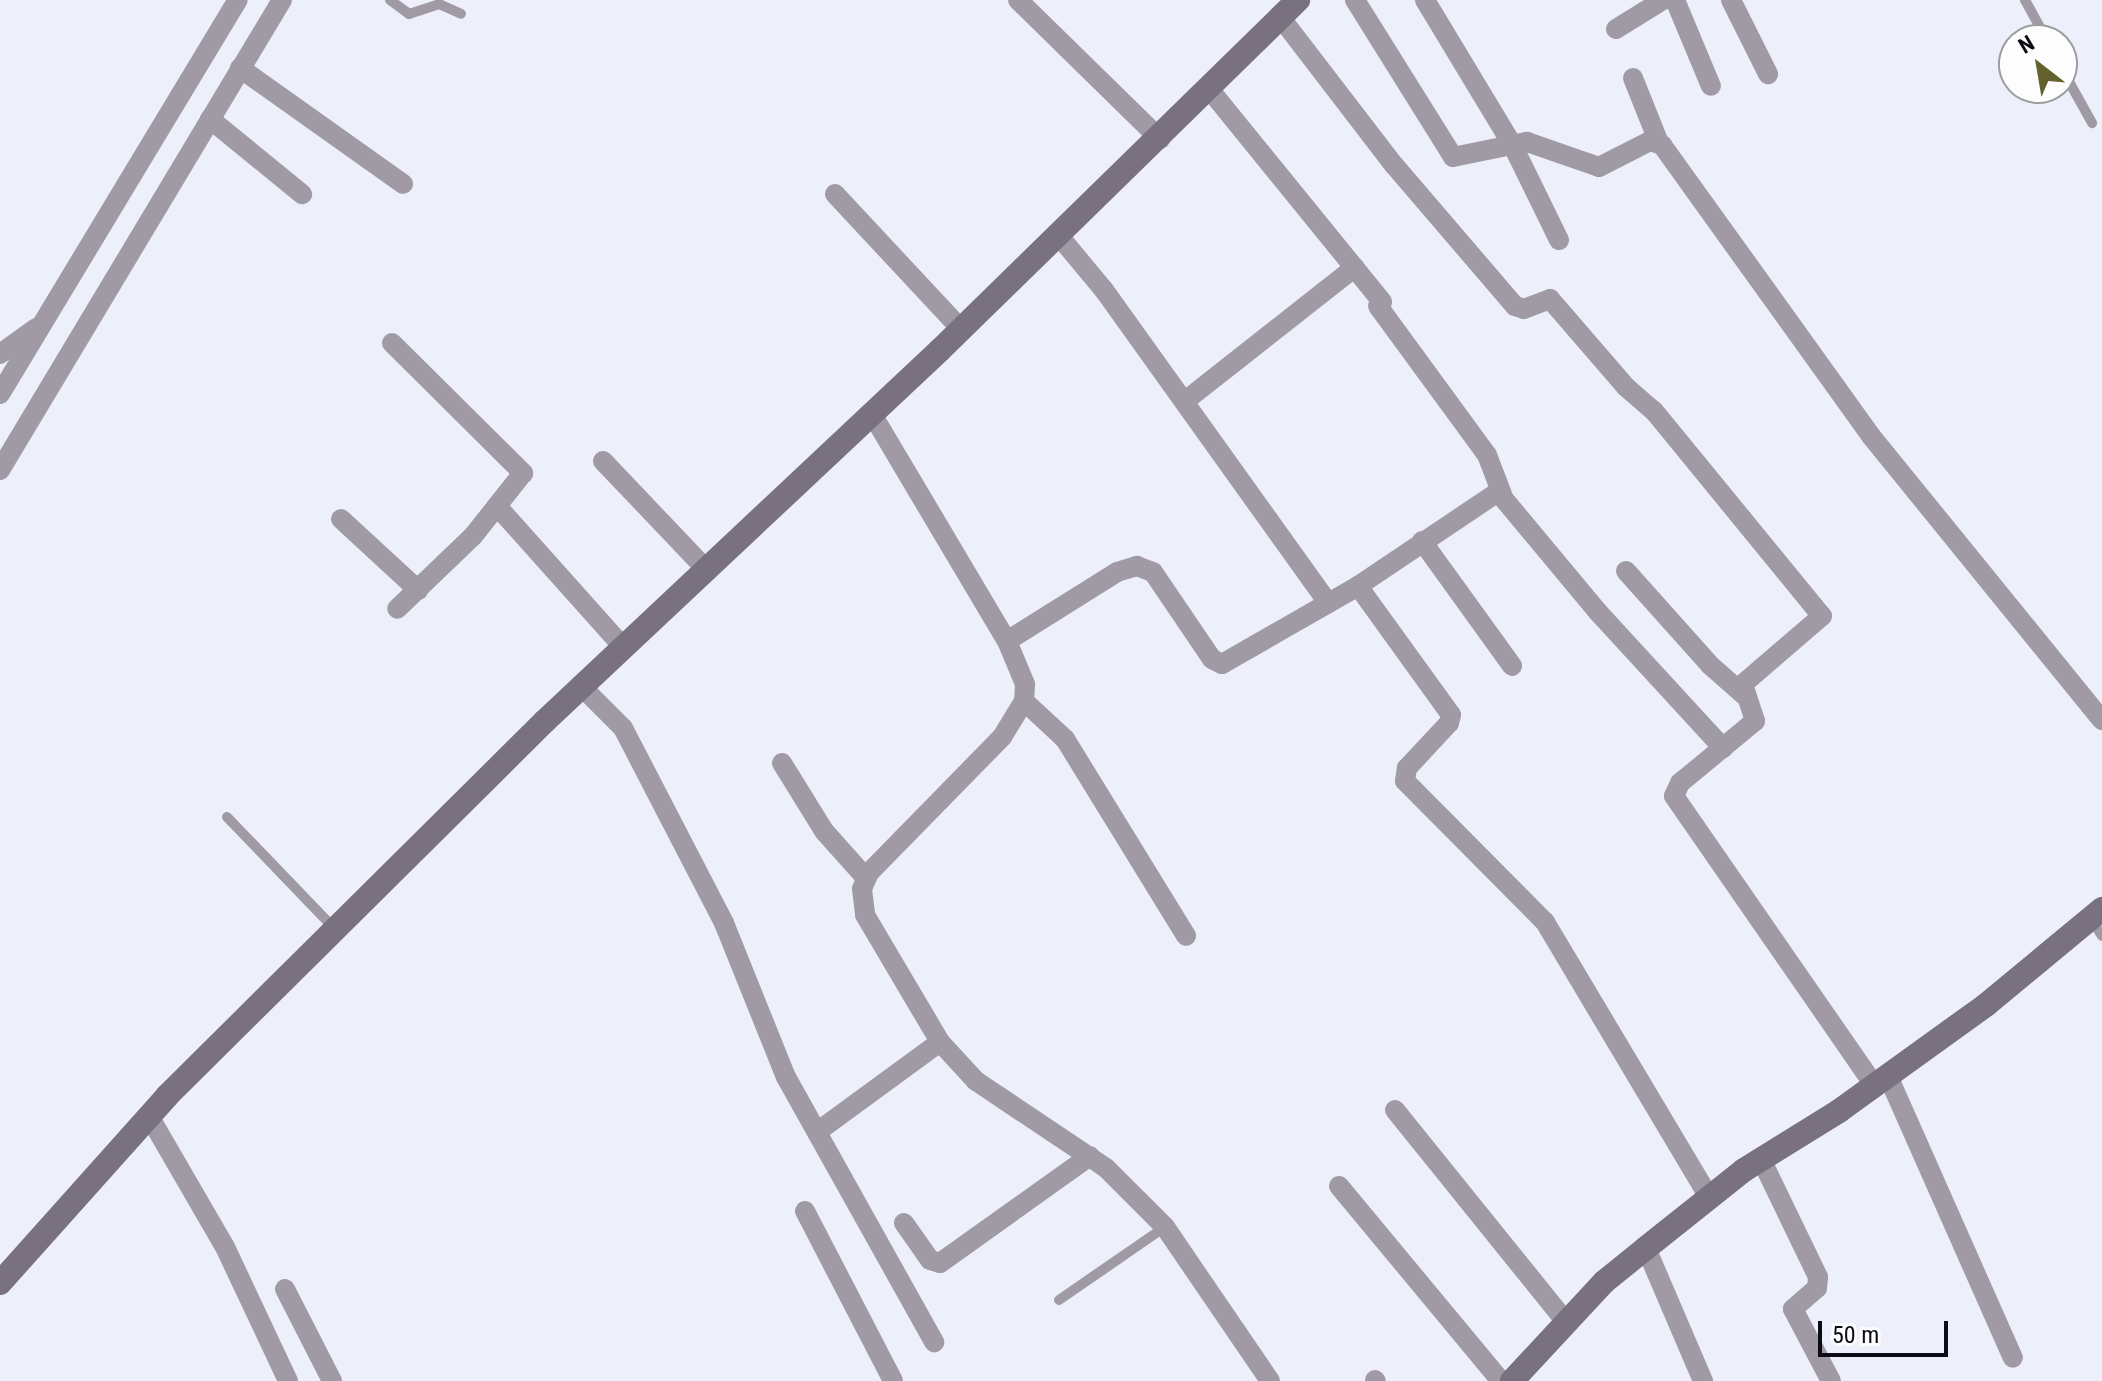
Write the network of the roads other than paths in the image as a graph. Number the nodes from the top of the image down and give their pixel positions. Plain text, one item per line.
1 (238, 0) edge
2 (282, 0) edge
3 (390, 0) edge
4 (1018, 0) edge
5 (1298, 0) edge
6 (1355, 0) edge
7 (1425, 0) edge
8 (1663, 0) edge
9 (1675, 0) edge
10 (1731, 0) edge
11 (2025, 0) edge
12 (461, 14) dead end
13 (1281, 18) junction
14 (2038, 24) edge
15 (1616, 29) dead end
16 (240, 68) junction
17 (1768, 74) dead end
18 (1633, 78) dead end
19 (1711, 86) dead end
20 (1210, 90) junction
21 (2078, 98) edge
22 (210, 119) junction
23 (2092, 123) dead end
24 (1160, 139) junction
25 (1659, 143) junction
26 (1512, 144) junction
27 (403, 184) dead end
28 (302, 194) dead end
29 (835, 194) dead end
30 (1059, 236) junction
31 (1559, 240) dead end
32 (1355, 267) junction
33 (44, 322) junction
34 (961, 329) junction
35 (392, 343) dead end
36 (0, 354) edge
37 (0, 394) edge
38 (1185, 401) junction
39 (872, 414) junction
40 (603, 461) dead end
41 (0, 470) edge
42 (1502, 494) junction
43 (497, 506) junction
44 (341, 519) dead end
45 (1422, 541) junction
46 (706, 569) junction
47 (1626, 571) dead end
48 (1358, 586) junction
49 (418, 590) junction
50 (1328, 603) junction
51 (397, 609) dead end
52 (1007, 641) junction
53 (623, 647) junction
54 (1512, 666) dead end
55 (581, 686) junction
56 (1744, 695) junction
57 (1024, 701) junction
58 (2102, 720) edge
59 (1723, 748) junction
60 (782, 763) dead end
61 (227, 817) dead end
62 (866, 878) junction
63 (2098, 921) edge
64 (335, 929) junction
65 (1186, 936) dead end
66 (940, 1042) junction
67 (1881, 1081) junction
68 (1395, 1110) dead end
69 (149, 1116) junction
70 (817, 1132) junction
71 (1090, 1156) junction
72 (1761, 1159) junction
73 (1339, 1186) dead end
74 (1709, 1197) junction
75 (805, 1211) dead end
76 (904, 1223) dead end
77 (1165, 1227) junction
78 (1646, 1248) junction
79 (0, 1283) edge
80 (285, 1289) dead end
81 (1059, 1300) dead end
82 (1566, 1322) junction
83 (934, 1342) dead end
84 (2013, 1358) dead end
85 (288, 1381) edge
86 (332, 1381) edge
87 (893, 1381) edge
88 (1270, 1381) edge
89 (1501, 1381) edge
90 (1512, 1381) edge
91 (1703, 1381) edge
92 (1831, 1381) edge

1 - 33 street
2 - 16 street
3 - 12 lane
4 - 24 street
5 - 13 street
6 - 26 street
7 - 26 street
8 - 15 street
9 - 19 street
10 - 17 street
11 - 14 lane
13 - 20 street
13 - 56 street
16 - 22 street
16 - 27 street
18 - 25 street
20 - 24 street
20 - 32 street
21 - 23 lane
22 - 28 street
22 - 41 street
24 - 30 street
25 - 26 street
25 - 58 street
26 - 31 street
29 - 34 street
30 - 34 street
30 - 38 street
32 - 38 street
32 - 42 street
33 - 36 street
33 - 37 street
34 - 39 street
35 - 43 street
38 - 50 street
39 - 46 street
39 - 52 street
40 - 46 street
42 - 45 street
42 - 59 street
43 - 49 street
43 - 53 street
44 - 49 street
45 - 48 street
45 - 54 street
46 - 53 street
47 - 56 street
48 - 50 street
48 - 74 street
49 - 51 street
50 - 52 street
52 - 57 street
53 - 55 street
55 - 64 street
55 - 70 street
56 - 59 street
57 - 62 street
57 - 65 street
59 - 67 street
60 - 62 street
61 - 64 lane
62 - 66 street
63 - 67 street
64 - 69 street
66 - 70 street
66 - 71 street
67 - 72 street
67 - 84 street
68 - 82 street
69 - 79 street
69 - 85 street
70 - 83 street
71 - 76 street
71 - 77 street
72 - 74 street
72 - 92 street
73 - 89 street
74 - 78 street
75 - 87 street
77 - 81 lane
77 - 88 street
78 - 82 street
78 - 91 street
80 - 86 street
82 - 90 street

